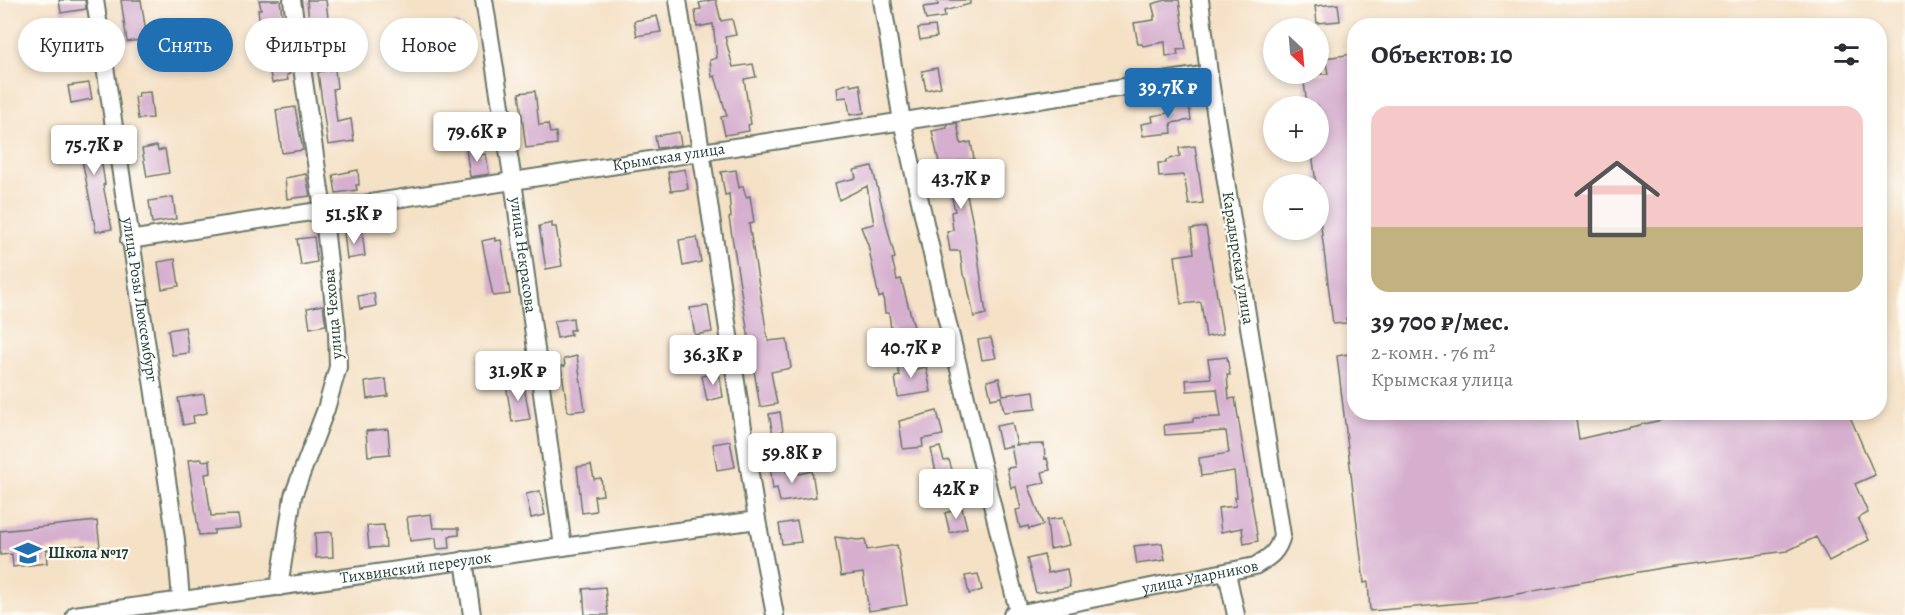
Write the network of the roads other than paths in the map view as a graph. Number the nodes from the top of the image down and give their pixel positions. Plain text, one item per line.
1 (95, 0) edge
2 (292, 0) edge
3 (484, 0) edge
4 (678, 0) edge
5 (882, 0) edge
6 (1200, 0) edge
7 (1209, 74) junction
8 (902, 121) junction
9 (703, 152) junction
10 (513, 181) junction
11 (323, 210) junction
12 (129, 240) junction
13 (1279, 516) joint
14 (757, 520) junction
15 (563, 547) junction
16 (464, 560) junction
17 (1227, 573) junction
18 (279, 586) junction
19 (181, 600) junction
20 (1016, 614) edge
21 (75, 615) edge
22 (472, 615) edge
23 (775, 615) edge
24 (1236, 615) edge

1 - 12 street, улица Розы Люксембург
2 - 11 street, улица Чехова
3 - 10 street, улица Некрасова
4 - 9 street
5 - 8 street
6 - 7 street, Карадырская улица
7 - 8 street, Крымская улица
7 - 13 street, Карадырская улица
8 - 9 street, Крымская улица
8 - 20 street
9 - 10 street, Крымская улица
9 - 14 street
10 - 11 street, Крымская улица
10 - 15 street, улица Некрасова
11 - 12 street, Крымская улица
11 - 18 street, улица Чехова
12 - 19 street, улица Розы Люксембург
13 - 17 street, улица Ударников
14 - 15 street, Тихвинский переулок
14 - 23 street
15 - 16 street, Тихвинский переулок
16 - 18 street, Тихвинский переулок
16 - 22 street
17 - 20 street, улица Ударников
17 - 24 street
18 - 19 street, Тихвинский переулок
19 - 21 street, Тихвинский переулок

